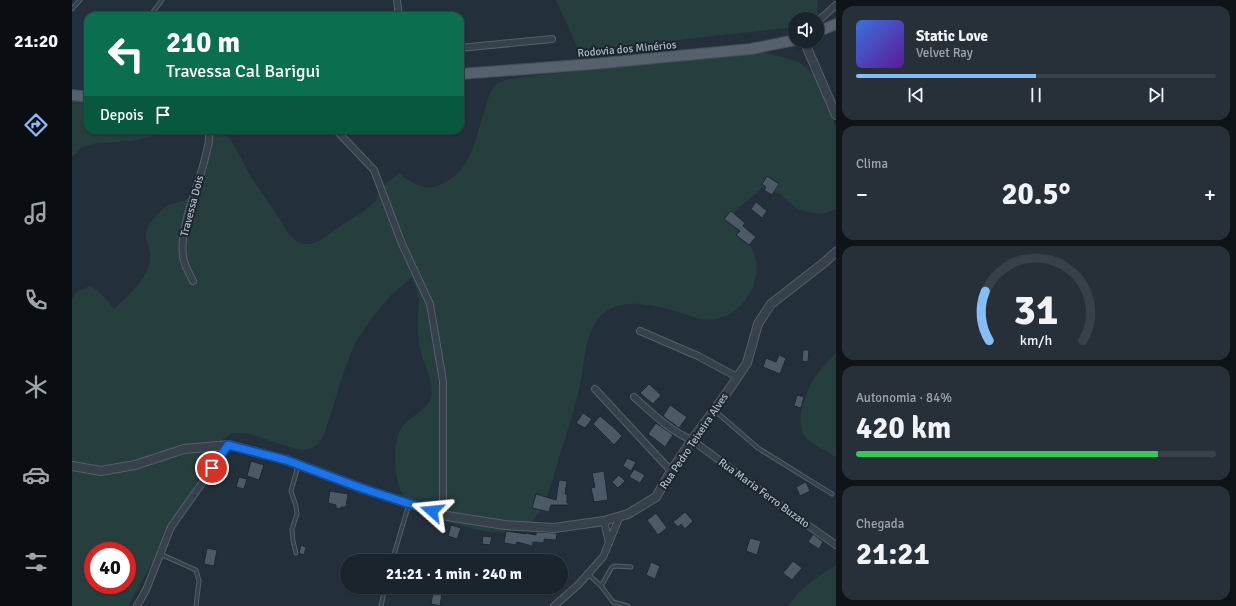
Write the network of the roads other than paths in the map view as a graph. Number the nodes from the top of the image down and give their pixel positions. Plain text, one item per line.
1 (80, 0) edge
2 (162, 0) edge
3 (397, 0) edge
4 (836, 5) edge
5 (72, 9) edge
6 (153, 12) edge
7 (398, 12) edge
8 (824, 16) edge
9 (835, 25) edge
10 (824, 29) edge
11 (552, 39) dead end
12 (788, 41) edge
13 (464, 48) edge
14 (807, 48) edge
15 (464, 74) edge
16 (72, 95) edge
17 (84, 96) edge
18 (836, 115) edge
19 (210, 134) edge
20 (340, 134) edge
21 (836, 252) edge
22 (193, 281) dead end
23 (640, 331) dead end
24 (737, 378) junction
25 (596, 389) dead end
26 (634, 397) dead end
27 (714, 410) junction
28 (692, 440) junction
29 (228, 445) junction
30 (298, 464) junction
31 (72, 466) edge
32 (670, 471) junction
33 (832, 494) dead end
34 (409, 504) junction
35 (443, 515) junction
36 (620, 516) junction
37 (604, 521) junction
38 (609, 543) junction
39 (836, 545) edge
40 (296, 553) dead end
41 (160, 554) junction
42 (394, 554) edge
43 (631, 567) dead end
44 (588, 574) junction
45 (601, 586) junction
46 (383, 594) edge
47 (613, 602) junction
48 (138, 606) edge
49 (196, 606) edge
50 (381, 606) edge
51 (554, 606) edge
52 (614, 606) edge
53 (628, 606) edge

1 - 5 lane
2 - 6 lane
3 - 7 street
4 - 8 street
9 - 10 main road
11 - 13 street
12 - 15 main road, Rodovia dos Minérios
14 - 18 street
16 - 17 main road
19 - 22 street, Travessa Dois
20 - 35 street
21 - 24 street, Rua Pedro Teixeira Alves
23 - 24 street
24 - 27 street, Rua Pedro Teixeira Alves
25 - 32 street
26 - 28 street, Rua Maria Ferro Buzato
27 - 28 street, Rua Pedro Teixeira Alves
27 - 33 lane
28 - 32 street, Rua Pedro Teixeira Alves
28 - 39 street, Rua Maria Ferro Buzato
29 - 30 street, Rua Pedro Teixeira Alves
29 - 31 street, Rua Pedro Teixeira Alves
29 - 41 street
30 - 34 street, Rua Pedro Teixeira Alves
30 - 40 lane
32 - 36 street, Rua Pedro Teixeira Alves
34 - 35 street, Rua Pedro Teixeira Alves
34 - 42 lane
35 - 37 street, Rua Pedro Teixeira Alves
36 - 37 street, Rua Pedro Teixeira Alves
36 - 38 street
37 - 38 street
38 - 44 street
41 - 48 street
41 - 49 lane
43 - 45 lane
44 - 45 lane
44 - 51 street
45 - 47 lane
46 - 50 lane
47 - 52 lane
47 - 53 lane

